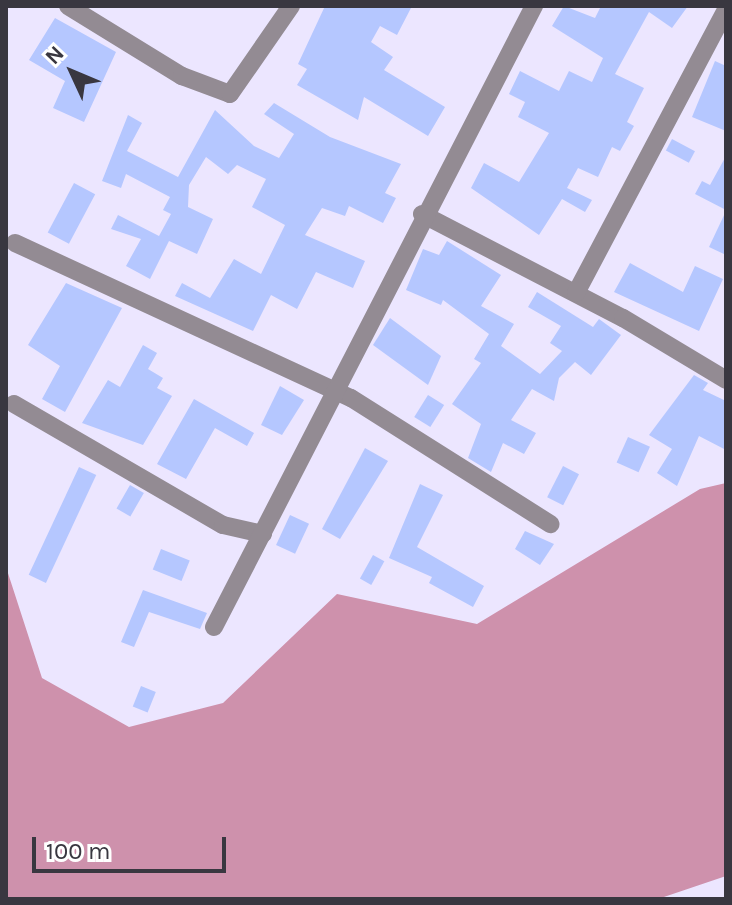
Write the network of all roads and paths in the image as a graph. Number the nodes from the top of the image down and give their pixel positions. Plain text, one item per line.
1 (68, 6) edge
2 (291, 6) edge
3 (534, 6) edge
4 (726, 10) edge
5 (422, 214) junction
6 (15, 243) dead end
7 (576, 293) junction
8 (726, 380) edge
9 (337, 392) junction
10 (14, 404) dead end
11 (550, 524) dead end
12 (263, 534) junction
13 (214, 627) dead end

1 - 2 street
3 - 5 street
4 - 7 street
5 - 7 street
5 - 9 street
6 - 9 street
7 - 8 street
9 - 11 street
9 - 12 street
10 - 12 street
12 - 13 street

